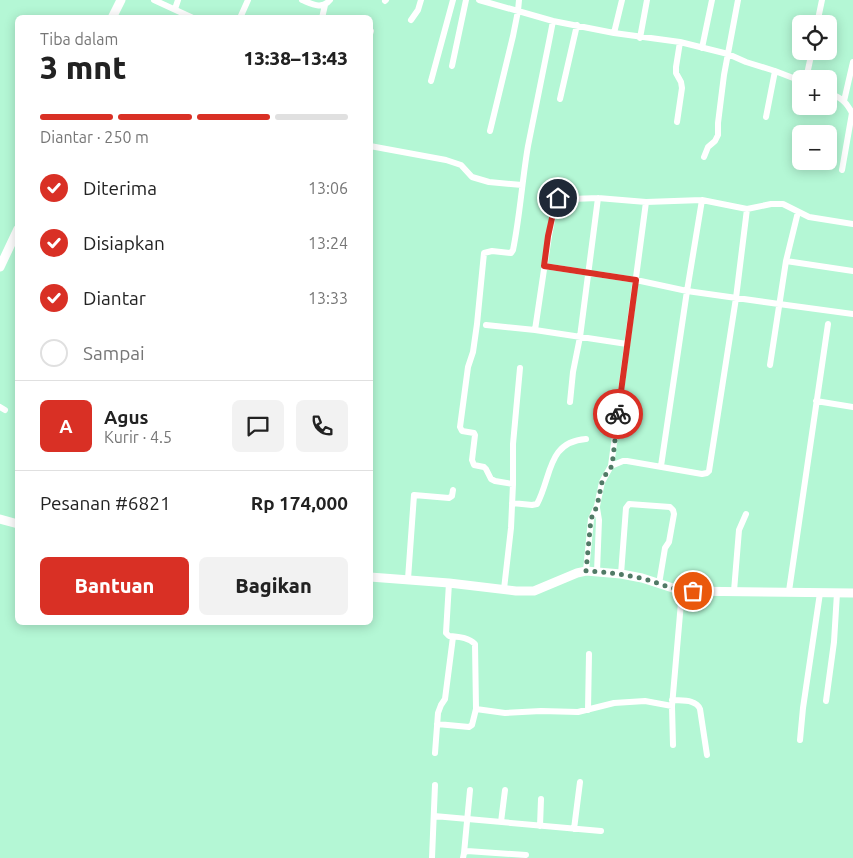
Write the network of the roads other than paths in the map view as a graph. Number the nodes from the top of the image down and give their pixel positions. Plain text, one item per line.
1 (121, 0) edge
2 (154, 0) edge
3 (178, 0) edge
4 (248, 0) edge
5 (302, 0) edge
6 (421, 0) edge
7 (453, 0) edge
8 (466, 0) edge
9 (479, 0) edge
10 (519, 0) edge
11 (622, 0) edge
12 (647, 0) edge
13 (712, 0) edge
14 (738, 0) edge
15 (822, 0) edge
16 (327, 2) edge
17 (175, 9) junction
18 (518, 12) junction
19 (114, 15) edge
20 (187, 15) edge
21 (241, 15) edge
22 (323, 15) edge
23 (819, 15) edge
24 (411, 20) dead end
25 (553, 21) junction
26 (577, 25) junction
27 (614, 33) junction
28 (640, 38) junction
29 (680, 42) junction
30 (702, 48) junction
31 (728, 54) junction
32 (853, 62) edge
33 (452, 66) dead end
34 (775, 71) junction
35 (792, 78) edge
36 (432, 81) dead end
37 (837, 96) edge
38 (560, 99) dead end
39 (844, 101) junction
40 (766, 117) dead end
41 (677, 122) dead end
42 (490, 131) dead end
43 (373, 147) edge
44 (704, 157) dead end
45 (842, 170) dead end
46 (522, 185) junction
47 (598, 198) junction
48 (702, 200) junction
49 (646, 202) junction
50 (747, 209) junction
51 (798, 212) junction
52 (853, 224) edge
53 (15, 235) edge
54 (786, 261) junction
55 (544, 266) junction
56 (0, 267) edge
57 (853, 271) edge
58 (588, 272) junction
59 (636, 280) junction
60 (687, 291) junction
61 (736, 298) junction
62 (779, 304) junction
63 (853, 314) edge
64 (486, 324) dead end
65 (828, 324) dead end
66 (535, 330) junction
67 (580, 338) junction
68 (628, 344) junction
69 (770, 365) dead end
70 (520, 368) dead end
71 (816, 401) junction
72 (570, 402) dead end
73 (853, 407) edge
74 (586, 439) dead end
75 (612, 466) junction
76 (661, 466) junction
77 (513, 484) junction
78 (453, 490) dead end
79 (512, 503) junction
80 (597, 506) junction
81 (746, 514) dead end
82 (0, 519) edge
83 (15, 523) edge
84 (586, 571) junction
85 (596, 572) junction
86 (621, 574) junction
87 (373, 577) edge
88 (408, 579) junction
89 (449, 583) junction
90 (659, 584) junction
91 (504, 589) junction
92 (682, 591) junction
93 (734, 591) junction
94 (789, 591) junction
95 (820, 593) junction
96 (837, 593) junction
97 (853, 593) edge
98 (453, 636) junction
99 (589, 654) dead end
100 (826, 701) dead end
101 (672, 703) junction
102 (476, 709) junction
103 (588, 710) junction
104 (437, 724) junction
105 (800, 740) dead end
106 (673, 745) dead end
107 (435, 753) dead end
108 (707, 755) dead end
109 (580, 782) dead end
110 (435, 785) dead end
111 (470, 790) dead end
112 (505, 790) dead end
113 (541, 799) dead end
114 (434, 816) junction
115 (467, 819) junction
116 (501, 822) junction
117 (540, 826) junction
118 (574, 828) junction
119 (601, 831) dead end
120 (526, 855) dead end
121 (464, 856) edge
122 (432, 858) edge

1 - 19 main road
2 - 17 street
3 - 17 street
4 - 21 street
5 - 16 street
6 - 24 street
7 - 36 street
8 - 33 street
9 - 18 street
10 - 18 street
11 - 27 street
12 - 28 street
13 - 30 street
14 - 31 street
15 - 23 street
16 - 22 street
17 - 20 street
18 - 25 street
18 - 42 street
25 - 26 street
25 - 46 street
26 - 27 street
26 - 38 street
27 - 28 street
28 - 29 street
29 - 30 street
29 - 41 street
30 - 31 street
31 - 34 street
31 - 44 street
32 - 39 street
34 - 35 street
34 - 40 street
37 - 39 street
39 - 45 street
43 - 46 street
46 - 77 street
47 - 49 street
47 - 55 street
47 - 58 street
48 - 49 street
48 - 50 street
48 - 60 street
49 - 59 street
50 - 51 street
50 - 61 street
51 - 52 street
51 - 54 street
53 - 56 main road
54 - 57 street
54 - 62 street
55 - 58 street
55 - 66 street
58 - 59 street
58 - 67 street
59 - 60 street
59 - 68 street
60 - 61 street
60 - 76 street
61 - 62 street
61 - 76 street
62 - 63 street
62 - 69 street
64 - 66 street
65 - 71 street
66 - 67 street
67 - 68 street
67 - 72 street
68 - 75 street
70 - 77 street
71 - 73 street
71 - 94 street
74 - 79 street
75 - 76 street
75 - 80 street
77 - 79 street
78 - 88 street
79 - 91 street
80 - 84 street
80 - 85 street
81 - 93 street
82 - 83 main road
84 - 85 main road
84 - 91 main road
85 - 86 main road
86 - 90 main road
86 - 90 street
87 - 88 main road
88 - 89 main road
89 - 91 main road
89 - 98 street
90 - 92 main road
92 - 93 main road
92 - 101 street
93 - 94 main road
94 - 95 main road
95 - 96 main road
95 - 105 street
96 - 97 main road
96 - 100 street
98 - 102 street
98 - 104 street
99 - 103 street
101 - 103 street
101 - 106 street
101 - 108 street
102 - 103 street
102 - 104 street
104 - 107 street
109 - 118 street
110 - 114 street
111 - 115 street
112 - 116 street
113 - 117 street
114 - 115 street
114 - 122 street
115 - 116 street
115 - 121 street
116 - 117 street
117 - 118 street
118 - 119 street
120 - 121 street

